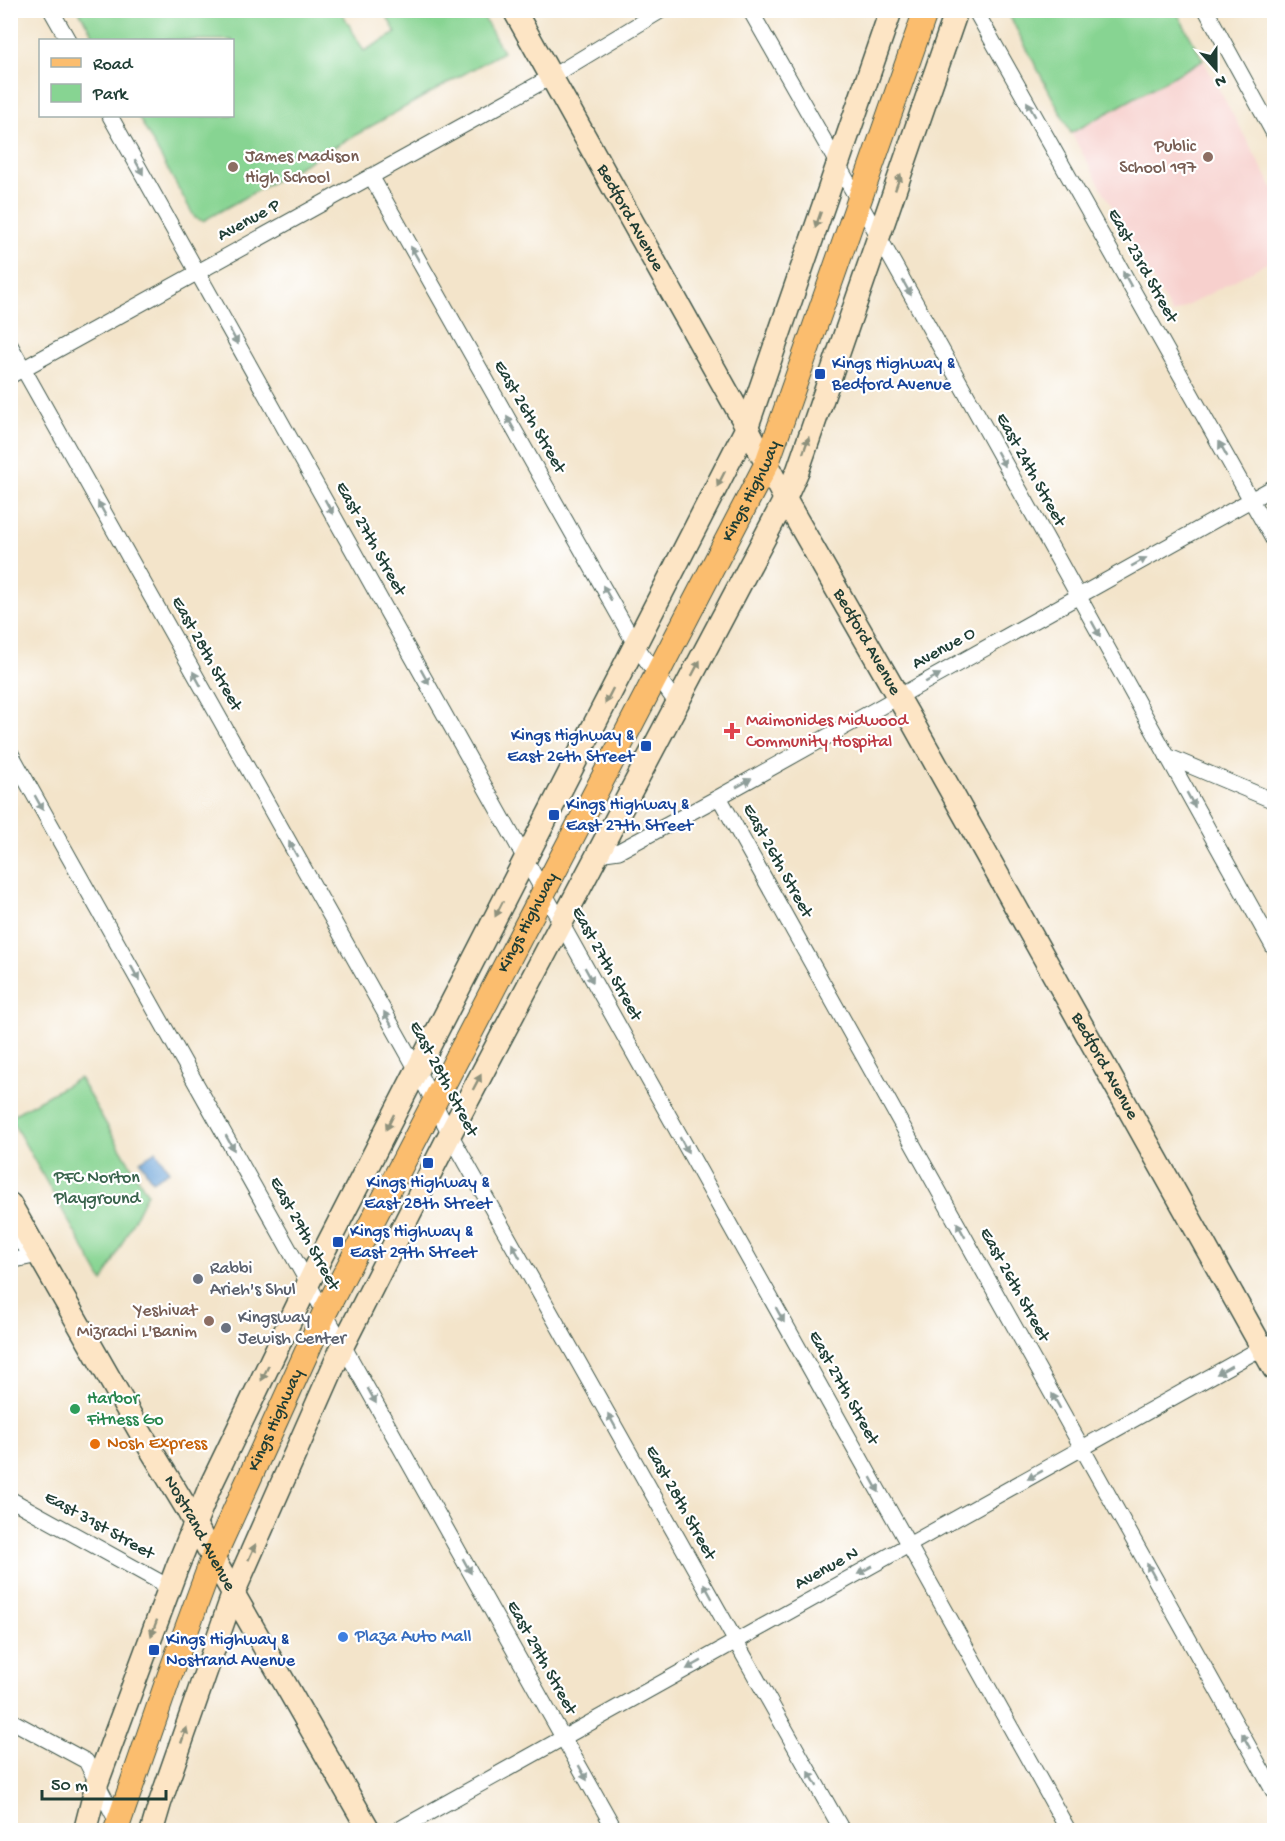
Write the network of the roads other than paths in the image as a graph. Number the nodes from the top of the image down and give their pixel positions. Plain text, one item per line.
1 (51, 10) edge
2 (514, 10) edge
3 (662, 10) edge
4 (750, 10) edge
5 (891, 10) edge
6 (926, 10) edge
7 (957, 10) edge
8 (975, 10) edge
9 (1206, 10) edge
10 (67, 39) edge
11 (551, 77) junction
12 (111, 117) edge
13 (1275, 134) edge
14 (837, 164) junction
15 (371, 176) junction
16 (859, 203) junction
17 (879, 237) junction
18 (198, 272) junction
19 (10, 345) edge
20 (17, 372) edge
21 (747, 427) junction
22 (767, 463) junction
23 (1275, 487) edge
24 (785, 499) junction
25 (1251, 500) junction
26 (1275, 541) edge
27 (1078, 597) junction
28 (635, 644) junction
29 (657, 675) junction
30 (899, 697) junction
31 (677, 704) junction
32 (10, 752) edge
33 (1167, 756) junction
34 (719, 797) junction
35 (1275, 801) edge
36 (598, 854) junction
37 (526, 857) junction
38 (545, 892) junction
39 (561, 924) junction
40 (1275, 948) edge
41 (417, 1070) junction
42 (433, 1102) junction
43 (450, 1134) junction
44 (10, 1204) edge
45 (10, 1236) edge
46 (39, 1255) junction
47 (10, 1261) edge
48 (308, 1282) junction
49 (325, 1312) junction
50 (1269, 1344) edge
51 (344, 1345) junction
52 (1275, 1368) edge
53 (1083, 1449) junction
54 (10, 1499) edge
55 (194, 1522) junction
56 (909, 1545) junction
57 (213, 1558) junction
58 (169, 1587) junction
59 (234, 1594) junction
60 (736, 1642) junction
61 (10, 1720) edge
62 (564, 1739) junction
63 (97, 1783) junction
64 (1275, 1792) edge
65 (119, 1828) edge
66 (86, 1830) edge
67 (152, 1830) edge
68 (369, 1830) edge
69 (398, 1830) edge
70 (615, 1830) edge
71 (842, 1830) edge
72 (1068, 1830) edge

1 - 10 street
2 - 11 street, Bedford Avenue
3 - 11 street, Avenue P
4 - 14 street, East 24th Street
5 - 14 street, Kings Highway
6 - 16 main road, Kings Highway
17 -> 7 street, Kings Highway
25 -> 8 street, East 23rd Street
9 - 13 street
11 - 15 street, Avenue P
11 - 21 street, Bedford Avenue
12 -> 18 street, East 27th Street
14 - 16 street, East 24th Street
14 -> 21 street, Kings Highway
15 - 18 street, Avenue P
28 -> 15 street, East 26th Street
16 - 17 street, East 24th Street
16 - 22 main road, Kings Highway
24 -> 17 street, Kings Highway
17 -> 27 street, East 24th Street
18 - 20 street, Avenue P
18 -> 37 street, East 27th Street
19 - 20 street, East 28th Street
41 -> 20 street, East 28th Street
21 - 22 street, Bedford Avenue
21 -> 28 street, Kings Highway
22 - 24 street, Bedford Avenue
22 - 29 main road, Kings Highway
23 - 25 street, Avenue O
24 - 30 street, Bedford Avenue
31 -> 24 street, Kings Highway
25 - 26 street, East 23rd Street
27 -> 25 street, Avenue O
30 -> 27 street, Avenue O
27 -> 33 street, East 24th Street
28 - 29 street, East 26th Street
28 -> 37 street, Kings Highway
29 - 31 street, East 26th Street
29 - 38 main road, Kings Highway
34 -> 30 street, Avenue O
30 - 50 street, Bedford Avenue
31 - 36 street, Kings Highway
32 -> 48 street, East 29th Street
33 - 35 street
33 -> 40 street, East 24th Street
34 - 36 street, Avenue O
53 -> 34 street, East 26th Street
36 - 39 street, Kings Highway
37 - 38 street, East 27th Street
37 -> 41 street, Kings Highway
38 - 39 street, East 27th Street
38 - 42 main road, Kings Highway
43 -> 39 street, Kings Highway
39 -> 56 street, East 27th Street
41 - 42 street, East 28th Street
41 -> 48 street, Kings Highway
42 - 43 street, East 28th Street
42 - 49 main road, Kings Highway
43 - 51 street, Kings Highway
60 -> 43 street, East 28th Street
44 - 46 street, Nostrand Avenue
45 - 46 street
46 - 47 street
46 - 55 street, Nostrand Avenue
48 - 49 street, East 29th Street
48 -> 55 street, Kings Highway
49 - 51 street, East 29th Street
49 - 57 main road, Kings Highway
50 - 52 street, Bedford Avenue
50 -> 53 street, Avenue N
59 -> 51 street, Kings Highway
51 -> 62 street, East 29th Street
53 -> 56 street, Avenue N
64 -> 53 street, East 26th Street
54 - 58 street, East 31st Street
55 - 57 street, Nostrand Avenue
55 - 58 street, Kings Highway
56 -> 60 street, Avenue N
56 - 72 street, East 27th Street
57 - 59 street, Nostrand Avenue
57 - 65 main road, Kings Highway
58 -> 63 street, Kings Highway
67 -> 59 street, Kings Highway
59 - 68 street, Nostrand Avenue
60 -> 62 street, Avenue N
71 -> 60 street, East 28th Street
61 - 63 street
62 - 69 street, Avenue N
62 -> 70 street, East 29th Street
63 - 65 street
63 - 66 street, Kings Highway

